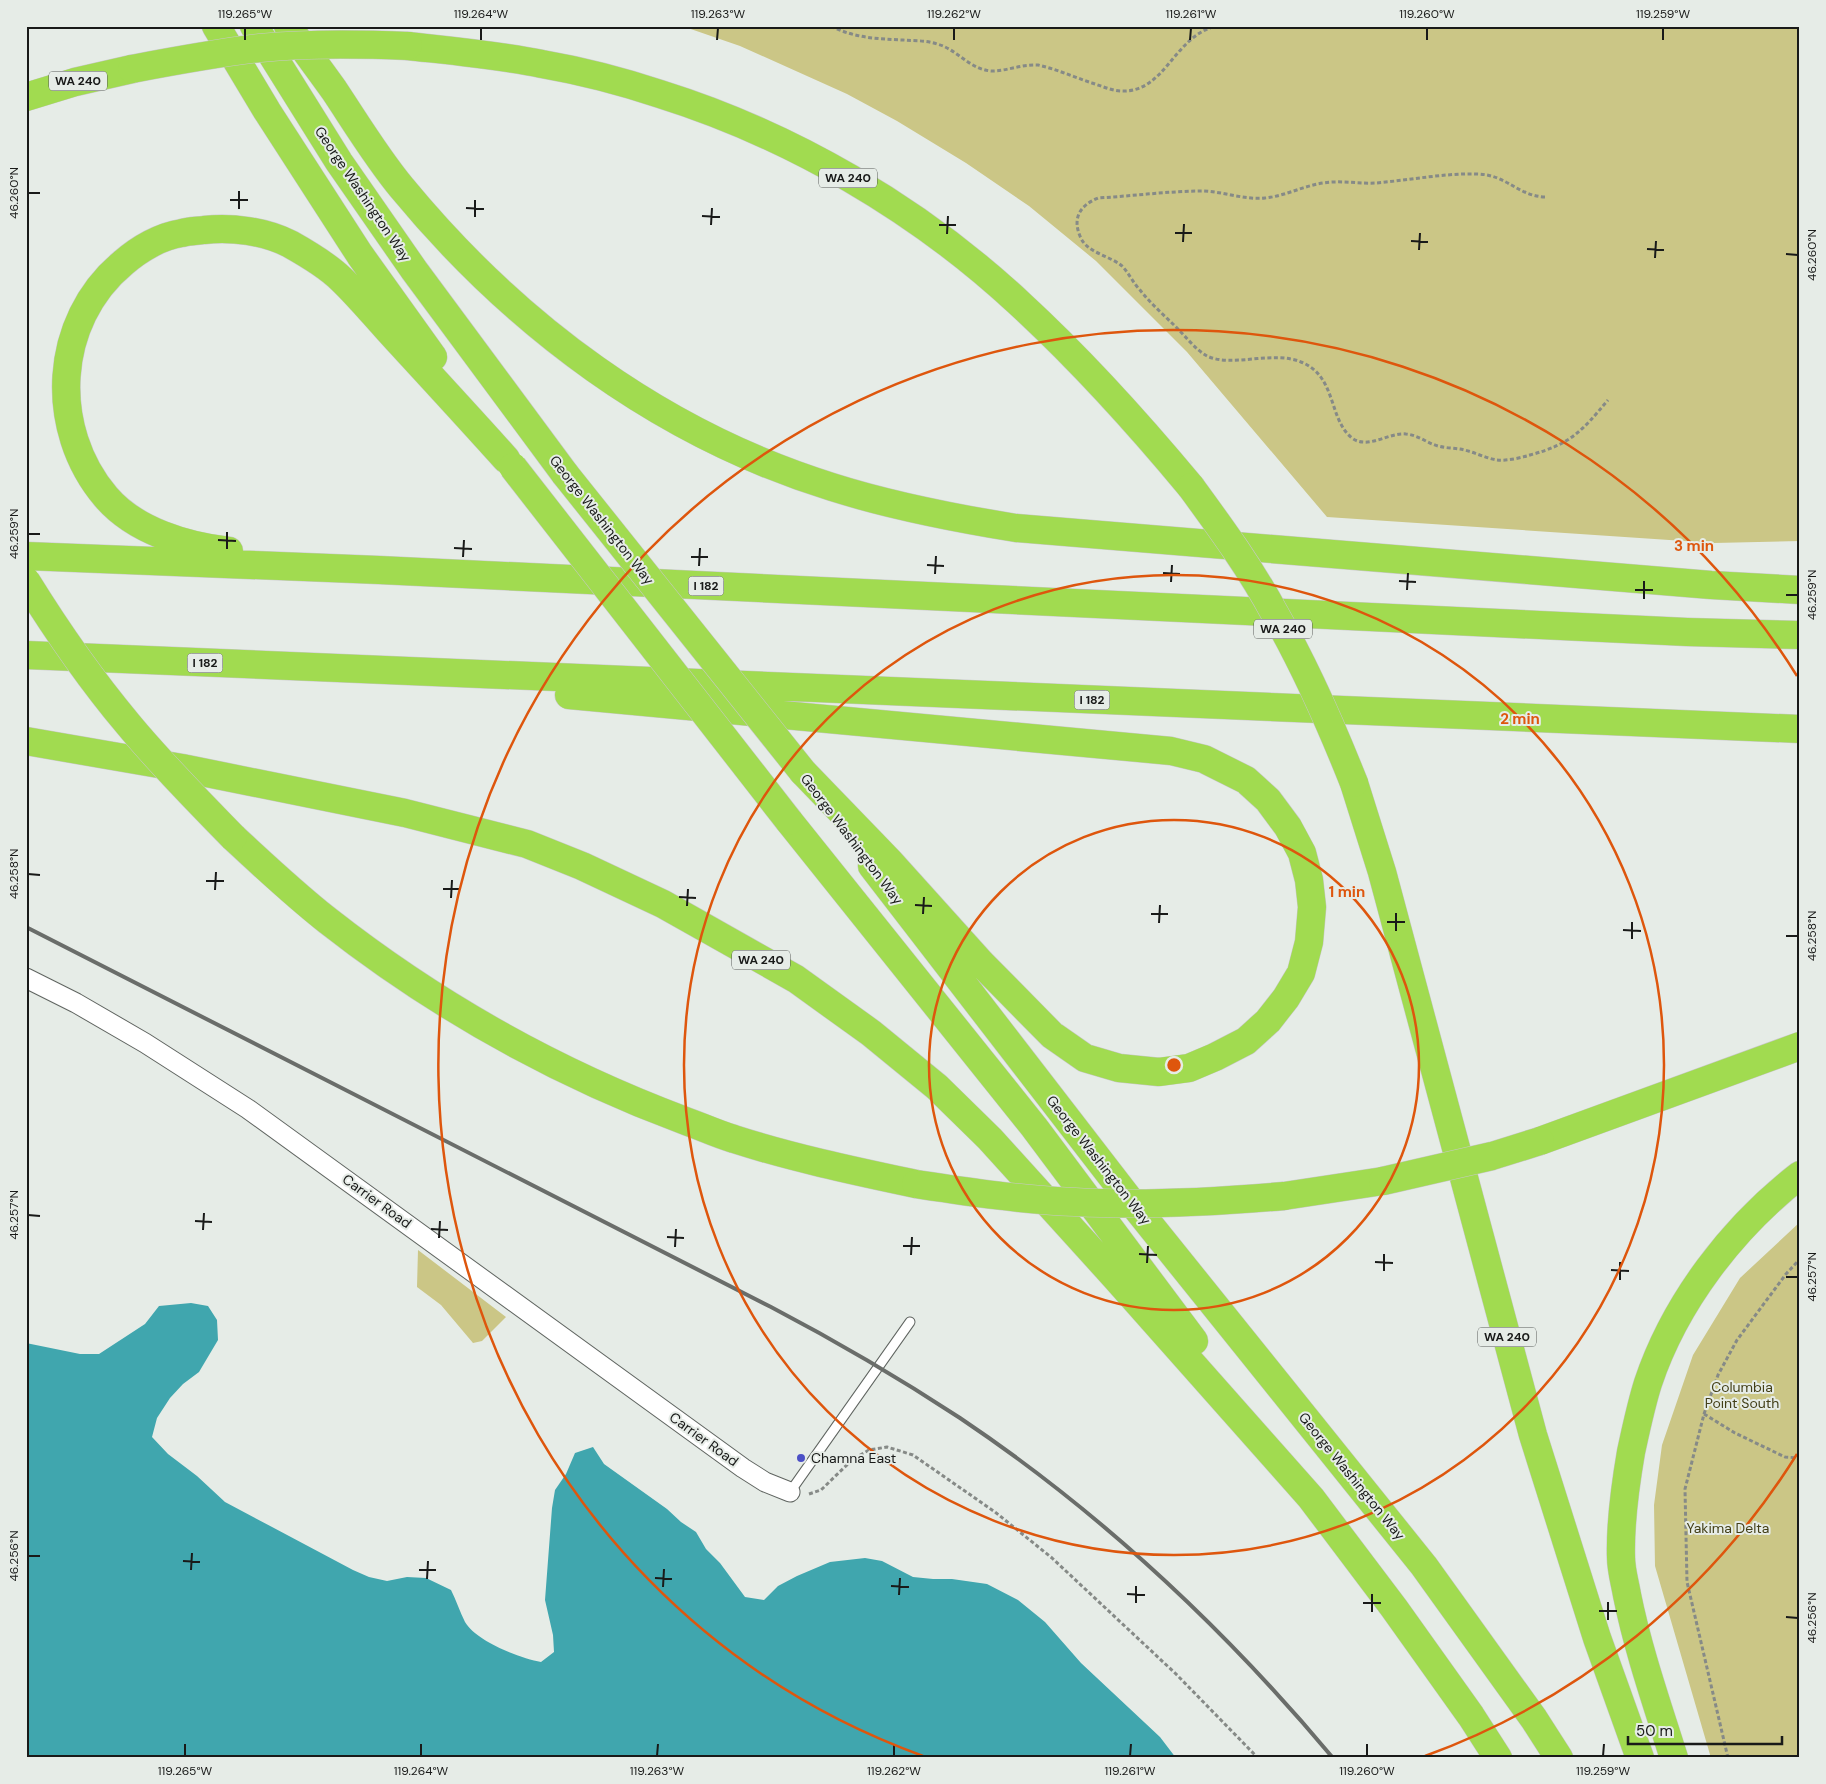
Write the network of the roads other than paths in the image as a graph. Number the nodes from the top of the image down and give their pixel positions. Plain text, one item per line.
1 (216, 26) edge
2 (254, 26) edge
3 (288, 26) edge
4 (26, 97) edge
5 (509, 463) junction
6 (26, 556) edge
7 (379, 570) junction
8 (26, 581) edge
9 (1800, 590) edge
10 (1800, 635) edge
11 (26, 655) edge
12 (384, 670) junction
13 (1800, 729) edge
14 (26, 741) edge
15 (803, 772) junction
16 (26, 978) edge
17 (1800, 1046) edge
18 (1800, 1175) edge
19 (910, 1322) dead end
20 (790, 1492) joint
21 (1311, 1498) junction
22 (1498, 1758) edge
23 (1559, 1758) edge
24 (1640, 1758) edge
25 (1674, 1758) edge

1 - 5 highway
2 - 15 highway, George Washington Way, bridge
3 - 9 highway
4 - 24 highway, WA 240, bridge
5 - 7 highway
5 - 21 highway, bridge
6 - 7 highway, I 182
7 - 10 highway, I 182
8 - 17 highway, bridge
11 - 12 highway, I 182
12 - 13 highway, I 182
12 - 15 highway
14 - 21 highway, WA 240
15 - 23 highway, George Washington Way
16 - 20 street, Carrier Road
18 - 25 highway
19 - 20 lane
21 - 22 highway, WA 240

